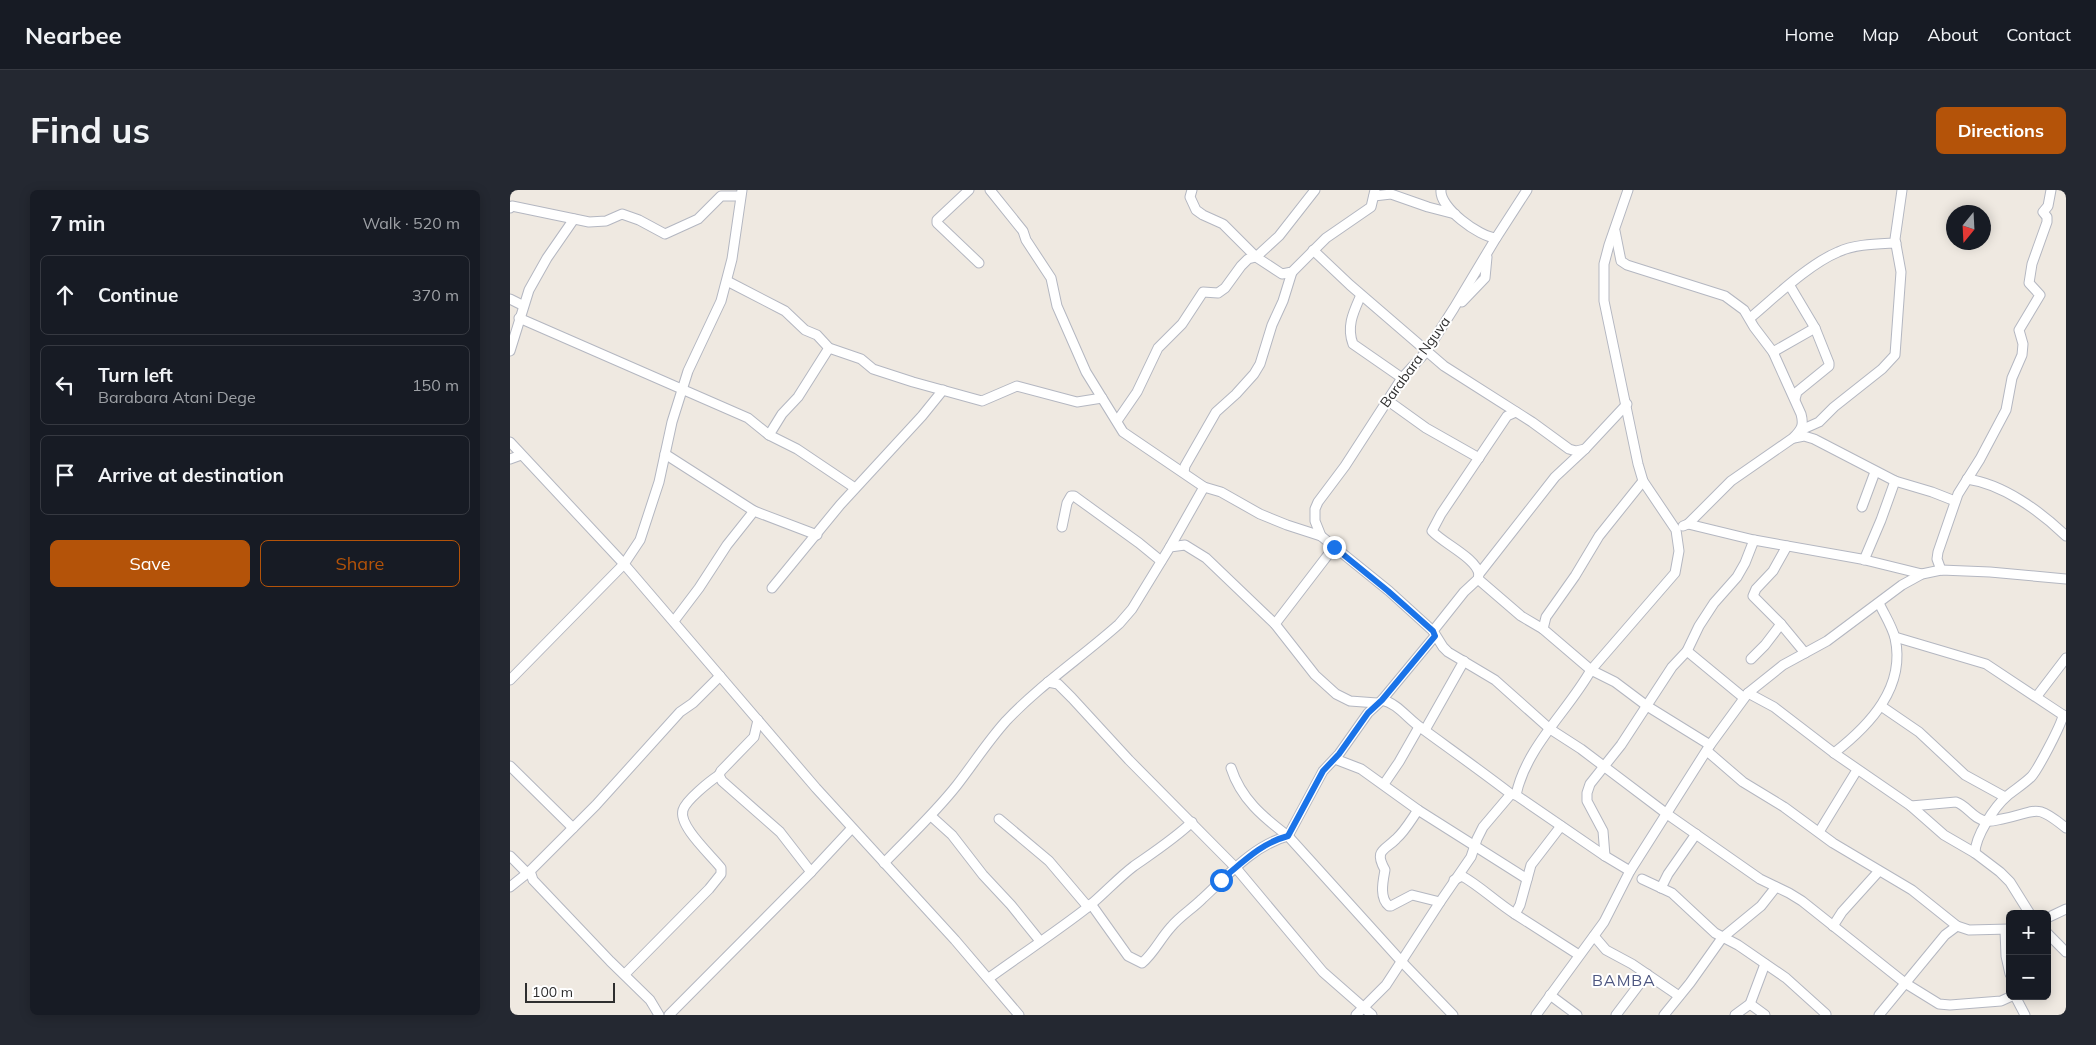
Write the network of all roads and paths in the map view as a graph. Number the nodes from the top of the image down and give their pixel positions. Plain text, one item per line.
1 (968, 190) edge
2 (990, 190) edge
3 (1192, 190) edge
4 (1315, 190) edge
5 (1441, 190) edge
6 (1527, 190) edge
7 (1628, 190) edge
8 (1902, 190) edge
9 (2051, 190) edge
10 (741, 193) edge
11 (1374, 193) edge
12 (510, 208) edge
13 (1455, 214) junction
14 (574, 220) junction
15 (1615, 231) junction
16 (1496, 238) junction
17 (1896, 243) junction
18 (1314, 250) junction
19 (1256, 257) junction
20 (979, 263) dead end
21 (1292, 272) junction
22 (727, 281) junction
23 (1790, 286) junction
24 (1361, 295) junction
25 (510, 299) edge
26 (522, 306) junction
27 (519, 318) junction
28 (1750, 318) junction
29 (1815, 328) junction
30 (829, 348) junction
31 (510, 351) edge
32 (1426, 352) junction
33 (1773, 352) junction
34 (1402, 378) junction
35 (682, 390) junction
36 (943, 390) junction
37 (1102, 398) junction
38 (1794, 398) junction
39 (1386, 400) junction
40 (1626, 404) junction
41 (1510, 411) junction
42 (1116, 421) junction
43 (1805, 428) junction
44 (769, 435) junction
45 (1793, 438) junction
46 (1814, 438) junction
47 (516, 449) edge
48 (1585, 449) junction
49 (666, 454) junction
50 (1479, 458) junction
51 (510, 459) edge
52 (1184, 472) junction
53 (1875, 472) junction
54 (1967, 479) junction
55 (1643, 481) junction
56 (1895, 481) junction
57 (1204, 487) junction
58 (855, 488) junction
59 (1955, 501) junction
60 (1862, 507) dead end
61 (754, 511) junction
62 (1688, 524) junction
63 (1062, 527) dead end
64 (1676, 530) junction
65 (817, 535) junction
66 (1321, 536) junction
67 (2066, 536) edge
68 (1754, 540) junction
69 (1787, 546) junction
70 (1170, 547) junction
71 (1334, 547) junction
72 (1864, 560) junction
73 (1161, 561) junction
74 (624, 564) junction
75 (1941, 570) junction
76 (1922, 574) junction
77 (1478, 576) junction
78 (2066, 579) edge
79 (772, 588) dead end
80 (1879, 603) junction
81 (674, 621) junction
82 (1275, 624) junction
83 (1782, 624) junction
84 (1543, 628) junction
85 (1434, 633) junction
86 (1894, 637) junction
87 (1687, 650) junction
88 (1805, 653) junction
89 (2066, 658) edge
90 (1751, 659) dead end
91 (1464, 661) junction
92 (1591, 670) junction
93 (720, 676) junction
94 (510, 680) edge
95 (1053, 681) junction
96 (1746, 696) junction
97 (2037, 696) junction
98 (1380, 702) junction
99 (1647, 706) junction
100 (1882, 706) junction
101 (2065, 716) edge
102 (758, 720) junction
103 (1422, 729) junction
104 (1550, 729) junction
105 (769, 732) junction
106 (756, 733) junction
107 (1708, 748) junction
108 (1834, 753) junction
109 (1335, 759) junction
110 (510, 766) edge
111 (1605, 766) junction
112 (1231, 768) dead end
113 (1857, 770) junction
114 (719, 774) junction
115 (1384, 784) junction
116 (1514, 794) junction
117 (2005, 798) junction
118 (1911, 806) junction
119 (1418, 810) junction
120 (1667, 814) junction
121 (931, 816) junction
122 (999, 819) dead end
123 (1192, 822) junction
124 (1988, 822) junction
125 (1561, 826) junction
126 (573, 828) junction
127 (852, 828) junction
128 (2066, 828) edge
129 (1819, 832) junction
130 (1696, 834) junction
131 (1288, 836) junction
132 (1474, 847) junction
133 (1975, 853) junction
134 (510, 856) edge
135 (1605, 856) junction
136 (884, 863) junction
137 (1236, 868) junction
138 (1630, 871) junction
139 (1879, 871) junction
140 (529, 872) junction
141 (811, 872) junction
142 (1642, 878) dead end
143 (1527, 879) junction
144 (1454, 880) junction
145 (510, 887) edge
146 (1776, 887) junction
147 (1661, 888) junction
148 (1440, 902) junction
149 (1090, 906) junction
150 (2066, 908) edge
151 (2028, 910) edge
152 (1514, 914) junction
153 (2051, 916) edge
154 (1834, 926) junction
155 (1957, 926) junction
156 (2006, 929) edge
157 (1594, 936) junction
158 (2051, 937) edge
159 (1722, 938) junction
160 (1040, 941) junction
161 (2066, 952) edge
162 (1579, 955) junction
163 (1402, 962) junction
164 (1765, 964) junction
165 (625, 974) junction
166 (1646, 974) junction
167 (989, 978) junction
168 (1905, 983) junction
169 (1550, 994) junction
170 (1680, 996) junction
171 (2006, 999) edge
172 (2016, 1000) edge
173 (1750, 1004) junction
174 (1939, 1004) junction
175 (1365, 1007) junction
176 (659, 1015) edge
177 (669, 1015) edge
178 (1019, 1015) edge
179 (1356, 1015) edge
180 (1372, 1015) edge
181 (1453, 1015) edge
182 (1536, 1015) edge
183 (1577, 1015) edge
184 (1616, 1015) edge
185 (1664, 1015) edge
186 (1735, 1015) edge
187 (1765, 1015) edge
188 (1826, 1015) edge
189 (1879, 1015) edge
190 (1944, 1015) edge
191 (2025, 1015) edge

1 - 20 street
2 - 37 street
3 - 19 street
4 - 19 street
5 - 13 street
6 - 16 street, Barabara Nguva
7 - 15 street
8 - 17 street
9 - 54 street
10 - 14 street
10 - 22 street
11 - 13 street
11 - 18 street
12 - 14 street
13 - 16 street
14 - 26 street
15 - 28 street
15 - 40 street
16 - 32 street, Barabara Nguva
17 - 23 street
17 - 43 street
18 - 21 street
18 - 24 street
19 - 21 street
19 - 42 street
21 - 52 street
22 - 30 street
22 - 35 street
23 - 28 street
23 - 29 street
24 - 32 street
24 - 34 street
25 - 26 street
26 - 27 street
27 - 31 street
27 - 35 street
28 - 33 street
29 - 33 street
29 - 38 street
30 - 36 street
30 - 44 street
32 - 34 street, Barabara Nguva
32 - 41 street
33 - 38 street
34 - 39 street, Barabara Nguva
35 - 44 street
35 - 49 street
36 - 37 street
36 - 58 street
37 - 42 street
38 - 43 street
39 - 50 street
39 - 66 street, Barabara Nguva
40 - 48 street
40 - 55 street
41 - 48 street
41 - 50 street
42 - 52 street
43 - 45 street
43 - 46 street
44 - 58 street
45 - 46 street
45 - 62 street
46 - 53 street
47 - 51 street
47 - 74 street
48 - 77 street
49 - 61 street
49 - 74 street
50 - 77 street
52 - 57 street
53 - 56 street
53 - 60 street
54 - 59 street
54 - 67 street
55 - 64 street
55 - 84 street
56 - 59 street
56 - 72 street
57 - 66 street
57 - 70 street
58 - 65 street
59 - 75 street
61 - 65 street
61 - 81 street
62 - 64 street
62 - 68 street
63 - 73 street
64 - 92 street
65 - 79 street
66 - 71 street
68 - 69 street
68 - 87 street
69 - 72 street
69 - 83 street
70 - 73 street
70 - 82 street
71 - 82 street
71 - 85 street
72 - 76 street
73 - 95 street
74 - 81 street
74 - 94 street
75 - 76 street
75 - 78 street
76 - 80 street
77 - 84 street
77 - 85 street
80 - 86 street
80 - 88 street
81 - 93 street
82 - 98 street
83 - 88 street
83 - 90 street
84 - 92 street
85 - 91 street
85 - 98 street
86 - 97 street
86 - 100 street
87 - 96 street
87 - 99 street
88 - 96 street
89 - 97 street
91 - 103 street
91 - 104 street
92 - 99 street
92 - 104 street
93 - 102 street
93 - 126 street
95 - 121 street
95 - 123 street
96 - 107 street
96 - 108 street
97 - 101 street
98 - 103 street
98 - 109 street
99 - 107 street
99 - 111 street
100 - 108 street
100 - 117 street
101 - 117 street
102 - 105 street
102 - 106 street
103 - 115 street
103 - 116 street
104 - 111 street
104 - 116 street
105 - 106 street
105 - 127 street
106 - 114 street
107 - 120 street
107 - 129 street
108 - 113 street
109 - 115 street
109 - 131 street
110 - 126 street
111 - 120 street
111 - 135 street
112 - 131 street
113 - 118 street
113 - 129 street
114 - 141 street
114 - 165 street
115 - 119 street
116 - 125 street
116 - 132 street
117 - 124 street
118 - 124 street
118 - 133 street
119 - 132 street
119 - 148 street
120 - 130 street
120 - 138 street
121 - 136 street
121 - 160 street
122 - 149 street
123 - 137 street
123 - 149 street
124 - 128 street
124 - 133 street
125 - 135 street
125 - 143 street
126 - 140 street
127 - 136 street
127 - 141 street
129 - 139 street
130 - 146 street
130 - 147 street
131 - 137 street
131 - 163 street
132 - 143 street
132 - 144 street
133 - 151 street
134 - 140 street
135 - 138 street
136 - 167 street
137 - 149 street
137 - 175 street
138 - 157 street
139 - 154 street
139 - 155 street
140 - 145 street
140 - 165 street
141 - 177 street
142 - 147 street
143 - 152 street
144 - 148 street
144 - 152 street
146 - 154 street
146 - 159 street
147 - 159 street
148 - 163 street
149 - 160 street
150 - 153 street
152 - 162 street
154 - 168 street
155 - 156 street
155 - 168 street
157 - 162 street
157 - 166 street
158 - 161 street
159 - 164 street
159 - 170 street
160 - 167 street
162 - 169 street
163 - 175 street
163 - 181 street
164 - 173 street
164 - 188 street
165 - 176 street
166 - 170 street
166 - 184 street
167 - 178 street
168 - 174 street
168 - 189 street
169 - 182 street
169 - 183 street
170 - 185 street
171 - 174 street
172 - 191 street
173 - 186 street
173 - 187 street
174 - 190 street
175 - 179 street
175 - 180 street

